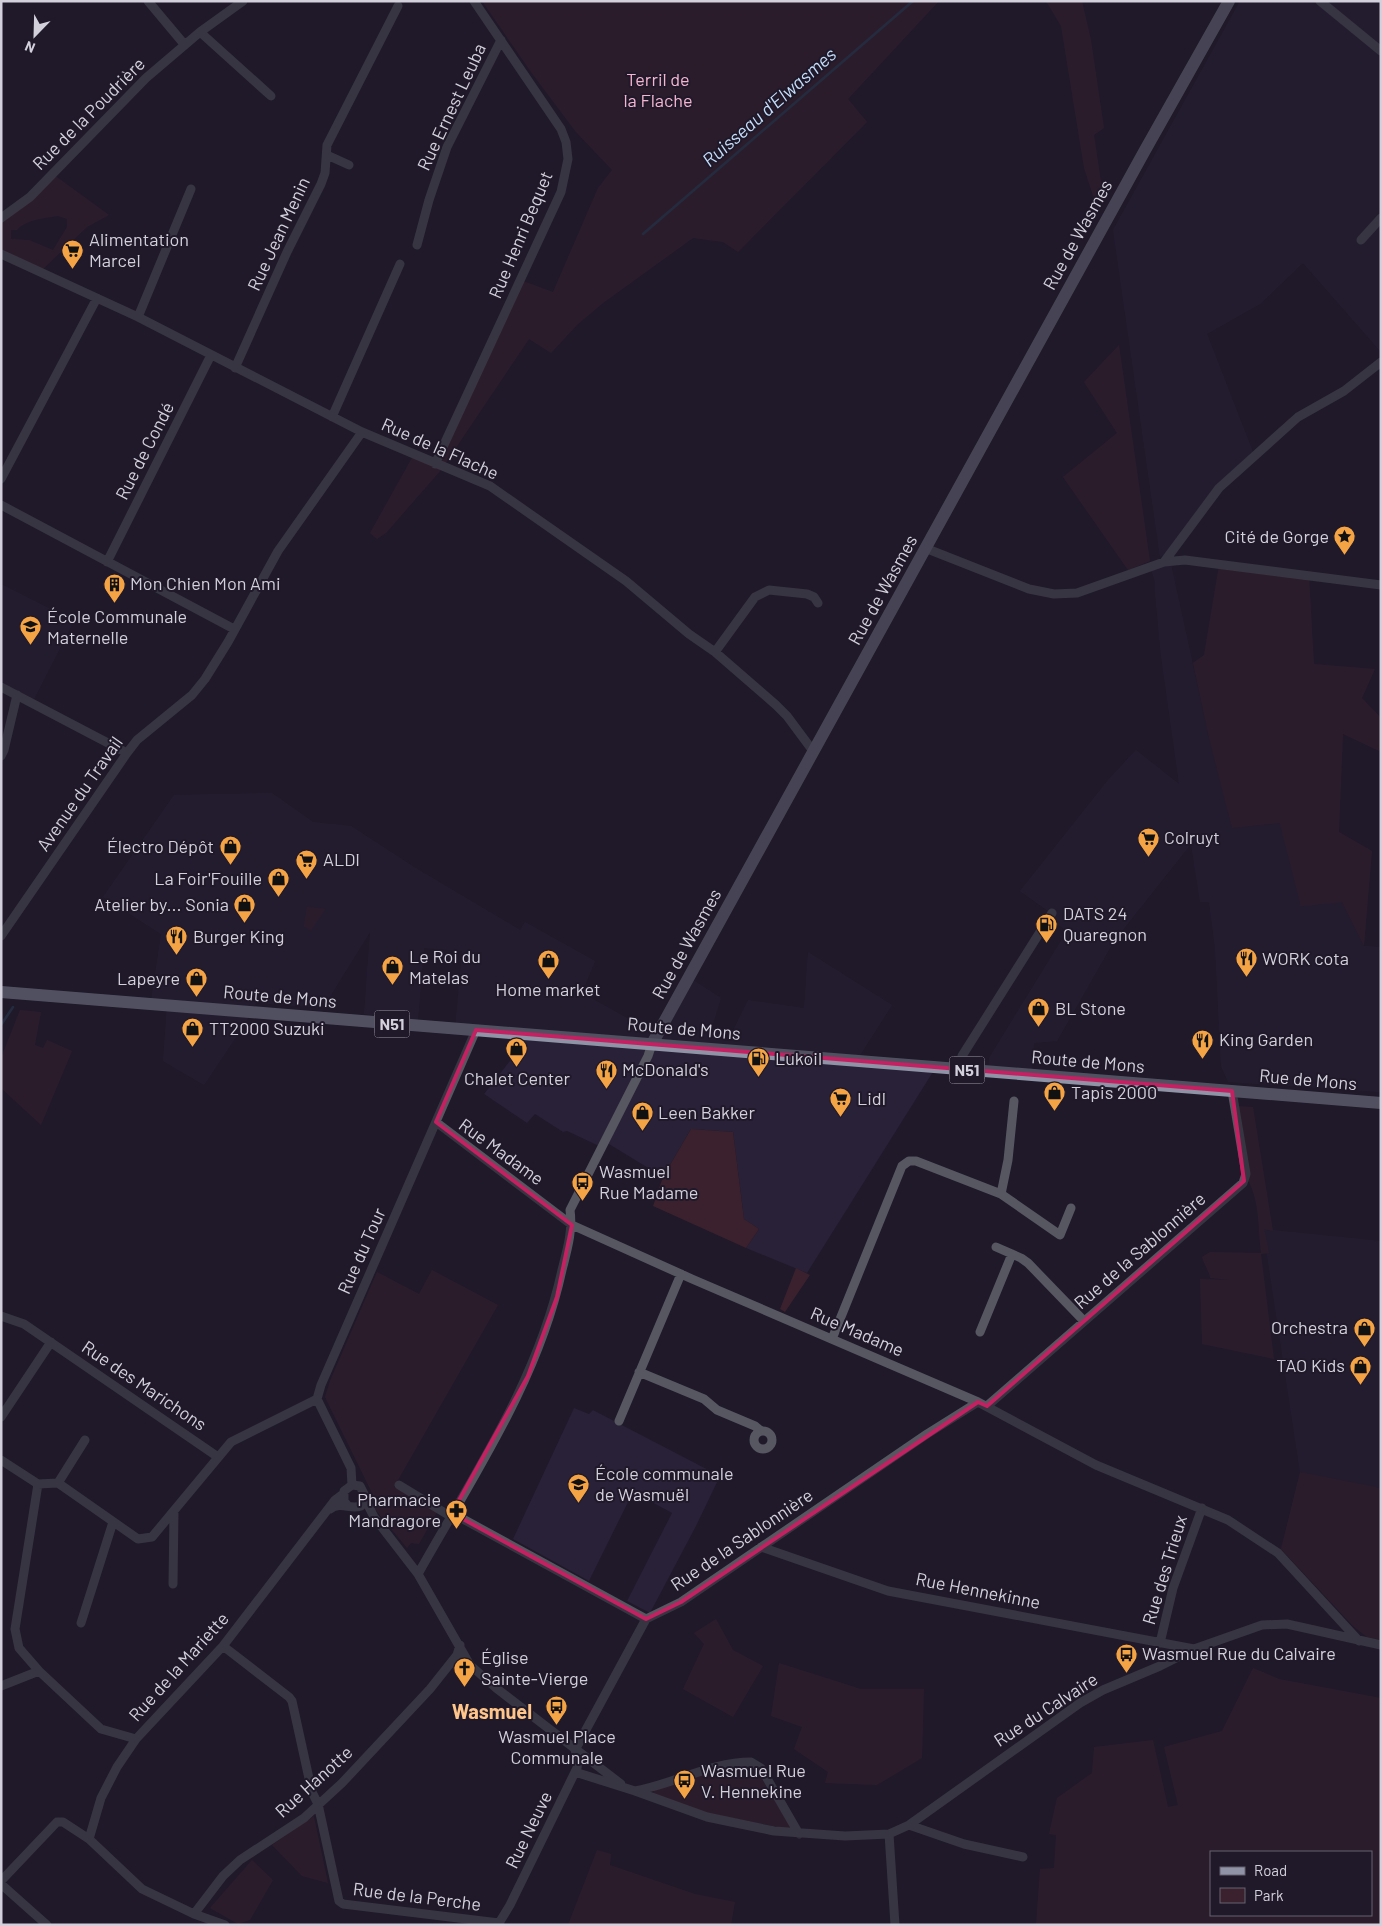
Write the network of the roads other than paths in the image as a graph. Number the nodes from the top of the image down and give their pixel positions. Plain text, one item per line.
1 (148, 1) edge
2 (243, 1) edge
3 (474, 1) edge
4 (1229, 1) edge
5 (1320, 1) edge
6 (398, 6) dead end
7 (200, 32) junction
8 (501, 40) junction
9 (184, 44) junction
10 (1381, 51) edge
11 (271, 96) dead end
12 (327, 155) junction
13 (349, 165) dead end
14 (191, 189) dead end
15 (1, 218) edge
16 (1381, 218) edge
17 (1361, 240) dead end
18 (418, 245) dead end
19 (1, 254) edge
20 (400, 264) dead end
21 (97, 298) junction
22 (138, 317) junction
23 (211, 355) junction
24 (1381, 362) edge
25 (235, 368) junction
26 (332, 417) junction
27 (362, 432) junction
28 (436, 464) junction
29 (1, 479) edge
30 (1, 505) edge
31 (925, 548) junction
32 (107, 562) junction
33 (1164, 562) junction
34 (1381, 585) edge
35 (818, 603) dead end
36 (234, 629) junction
37 (715, 652) junction
38 (1, 687) edge
39 (16, 695) junction
40 (127, 752) junction
41 (813, 752) junction
42 (1, 756) edge
43 (1052, 914) dead end
44 (1, 936) edge
45 (1, 992) edge
46 (476, 1030) junction
47 (652, 1044) junction
48 (959, 1069) junction
49 (1232, 1091) junction
50 (1014, 1101) dead end
51 (1381, 1103) edge
52 (436, 1122) junction
53 (1001, 1194) junction
54 (1071, 1208) dead end
55 (572, 1225) junction
56 (996, 1247) dead end
57 (1012, 1254) junction
58 (681, 1274) junction
59 (1, 1316) edge
60 (1084, 1321) junction
61 (980, 1332) dead end
62 (832, 1339) junction
63 (51, 1342) junction
64 (639, 1372) junction
65 (317, 1398) junction
66 (978, 1402) junction
67 (987, 1406) junction
68 (1, 1417) edge
69 (619, 1421) dead end
70 (762, 1432) dead end
71 (85, 1440) dead end
72 (218, 1457) junction
73 (1, 1460) edge
74 (351, 1468) junction
75 (58, 1483) junction
76 (38, 1484) junction
77 (352, 1485) junction
78 (399, 1485) dead end
79 (362, 1489) junction
80 (343, 1494) junction
81 (365, 1499) junction
82 (348, 1506) junction
83 (359, 1507) junction
84 (1202, 1508) junction
85 (174, 1511) junction
86 (326, 1512) junction
87 (451, 1515) junction
88 (374, 1517) junction
89 (113, 1522) junction
90 (760, 1548) junction
91 (418, 1574) junction
92 (173, 1584) dead end
93 (646, 1619) junction
94 (81, 1623) dead end
95 (1359, 1641) junction
96 (1160, 1643) junction
97 (460, 1645) junction
98 (1381, 1645) edge
99 (223, 1646) junction
100 (1194, 1649) junction
101 (39, 1671) junction
102 (1, 1686) edge
103 (136, 1739) junction
104 (575, 1750) junction
105 (575, 1772) junction
106 (635, 1791) junction
107 (318, 1804) junction
108 (909, 1825) junction
109 (799, 1834) junction
110 (889, 1834) junction
111 (89, 1839) junction
112 (1023, 1857) dead end
113 (1, 1882) edge
114 (194, 1914) junction
115 (500, 1924) edge
116 (47, 1925) edge
117 (224, 1925) edge
118 (895, 1925) edge

1 - 9 street
2 - 7 street, Rue de la Poudrière
3 - 8 street, Rue Henri Bequet
4 - 31 street, Rue de Wasmes
5 - 10 street
6 - 12 street, Rue Jean Menin
7 - 9 street, Rue de la Poudrière
7 - 11 street
8 - 18 street, Rue Ernest Leuba
8 - 28 street, Rue Henri Bequet
9 - 15 street, Rue de la Poudrière
12 - 13 street
12 - 25 street, Rue Jean Menin
14 - 22 street
16 - 17 street
19 - 21 street, Rue de la Flache
20 - 26 street
21 - 22 street, Rue de la Flache
21 - 29 street
22 - 23 street, Rue de la Flache
23 - 25 street, Rue de la Flache
23 - 32 street, Rue de Condé
24 - 33 street
25 - 26 street, Rue de la Flache
26 - 27 street, Rue de la Flache
27 - 28 street, Rue de la Flache
27 - 36 street, Avenue du Travail
28 - 37 street, Rue de la Flache
30 - 32 street
31 - 33 street
31 - 41 street, Rue de Wasmes
32 - 36 street
33 - 34 street
35 - 37 street
36 - 40 street, Avenue du Travail
37 - 41 street, Rue de la Flache
38 - 39 street
39 - 40 street
39 - 42 street
40 - 44 street, Avenue du Travail
41 - 47 street, Rue de Wasmes
43 - 48 street
45 - 46 main road, Route de Mons / N51
46 - 47 main road, Route de Mons / N51
46 - 52 street, Rue du Tour
47 - 48 main road, Route de Mons / N51
47 - 55 street
48 - 49 main road, Route de Mons / N51
49 - 51 main road, Rue de Mons / N51
49 - 60 street, Rue de la Sablonnière
50 - 53 street
52 - 55 street, Rue Madame
52 - 65 street, Rue du Tour
53 - 54 street
53 - 62 street
55 - 58 street, Rue Madame
55 - 87 street
56 - 57 street
57 - 60 street
57 - 61 street
58 - 62 street, Rue Madame
58 - 64 street
59 - 63 street, Rue des Marichons
60 - 67 street, Rue de la Sablonnière
62 - 66 street, Rue Madame
63 - 68 street
63 - 72 street, Rue des Marichons
64 - 69 street
64 - 70 street
65 - 72 street
65 - 74 street
66 - 67 street, Rue Madame
66 - 90 street, Rue de la Sablonnière
67 - 84 street, Rue Madame
71 - 75 street
72 - 85 street
73 - 76 street
74 - 77 street
74 - 79 street
75 - 76 street
75 - 89 street
76 - 101 street, Rue de la Mariette
77 - 79 street
77 - 80 street
78 - 87 street
79 - 81 street
80 - 82 street
80 - 86 street, Rue de la Mariette
81 - 83 street
81 - 88 street
82 - 83 street
82 - 86 street
83 - 88 street
84 - 95 street, Rue Madame
84 - 96 street, Rue des Trieux
85 - 89 street
85 - 92 street
86 - 99 street, Rue de la Mariette
87 - 91 street
87 - 93 street
88 - 91 street
89 - 94 street
90 - 93 street, Rue de la Sablonnière
90 - 96 street, Rue Hennekinne
91 - 97 street
93 - 104 street
95 - 98 street, Rue du Calvaire
95 - 100 street, Rue du Calvaire
96 - 100 street, Rue Hennekinne
97 - 104 street
97 - 107 street, Rue Hanotte
99 - 103 street, Rue de la Mariette
99 - 107 street
100 - 108 street, Rue du Calvaire
101 - 102 street
101 - 103 street, Rue de la Mariette
103 - 111 street
104 - 105 street, Rue Neuve
104 - 106 street
105 - 106 street
105 - 115 street, Rue Neuve
106 - 109 street
106 - 109 street
107 - 114 street, Rue Hanotte
107 - 115 street, Rue de la Perche
108 - 110 street, Rue du Calvaire
108 - 112 street
109 - 110 street
110 - 118 street
111 - 113 street
111 - 114 street
113 - 116 street
114 - 117 street

